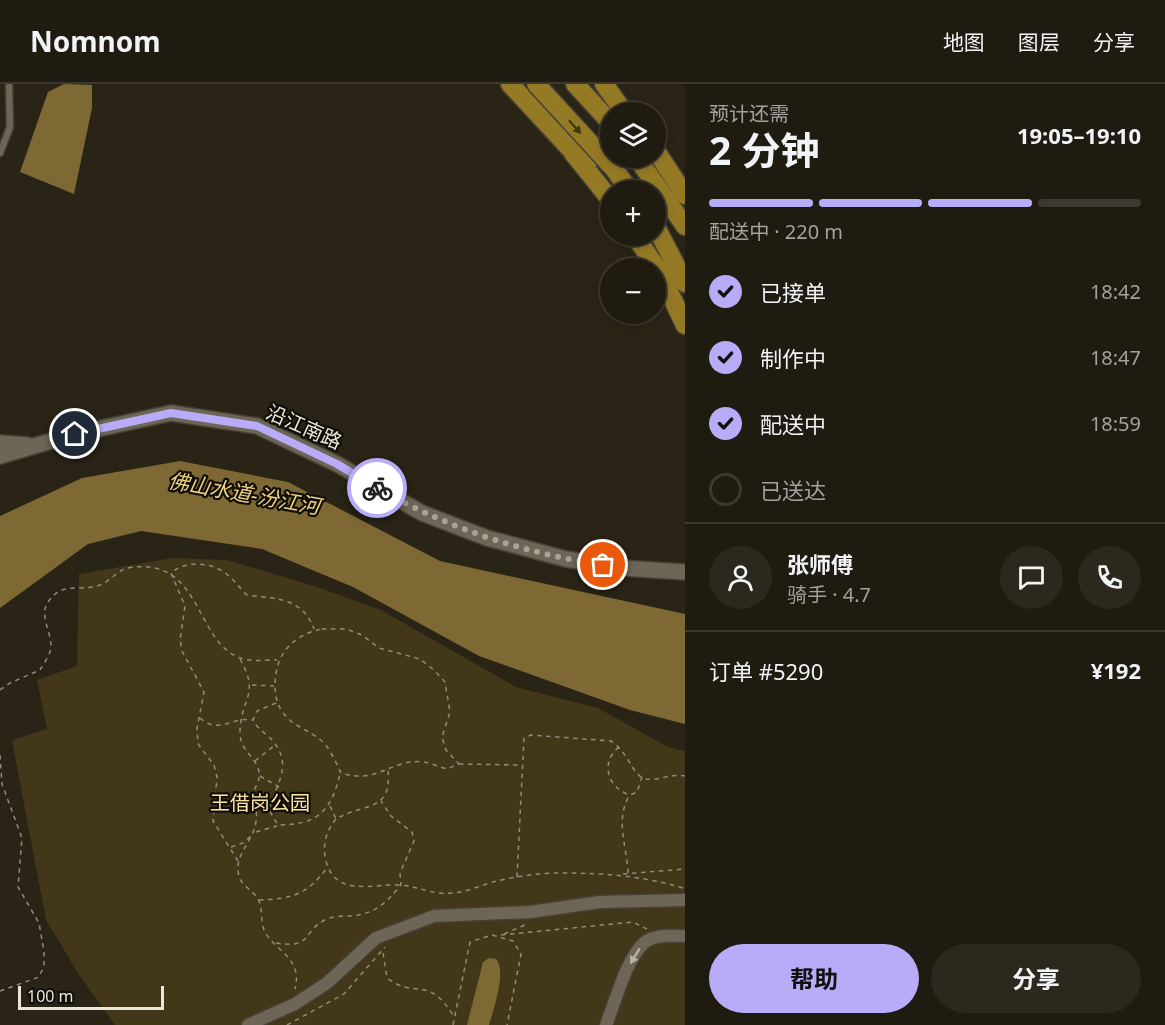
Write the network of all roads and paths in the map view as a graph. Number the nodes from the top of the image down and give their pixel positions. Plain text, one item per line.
1 (9, 84) edge
2 (510, 84) edge
3 (536, 84) edge
4 (575, 84) edge
5 (605, 85) edge
6 (602, 102) edge
7 (614, 102) edge
8 (0, 153) edge
9 (573, 153) junction
10 (600, 154) edge
11 (666, 166) edge
12 (645, 168) edge
13 (622, 180) edge
14 (600, 187) edge
15 (685, 195) edge
16 (685, 226) edge
17 (642, 246) edge
18 (666, 246) edge
19 (685, 283) edge
20 (685, 325) edge
21 (0, 443) edge
22 (36, 445) junction
23 (0, 456) edge
24 (685, 572) edge
25 (171, 573) junction
26 (314, 630) junction
27 (240, 658) junction
28 (278, 660) junction
29 (251, 684) junction
30 (275, 686) junction
31 (0, 690) edge
32 (278, 703) junction
33 (199, 718) junction
34 (242, 718) junction
35 (253, 720) junction
36 (275, 745) junction
37 (620, 746) junction
38 (0, 755) edge
39 (254, 761) junction
40 (459, 764) junction
41 (519, 765) dead end
42 (388, 769) junction
43 (341, 773) junction
44 (260, 776) junction
45 (685, 776) edge
46 (642, 777) junction
47 (279, 787) junction
48 (630, 795) junction
49 (381, 801) junction
50 (329, 805) junction
51 (256, 807) junction
52 (213, 810) junction
53 (269, 810) junction
54 (336, 819) junction
55 (278, 825) junction
56 (254, 833) junction
57 (230, 847) junction
58 (238, 861) junction
59 (327, 868) junction
60 (685, 869) edge
61 (628, 873) junction
62 (618, 874) junction
63 (517, 878) junction
64 (401, 885) junction
65 (685, 889) edge
66 (259, 900) junction
67 (685, 900) edge
68 (391, 933) junction
69 (500, 935) junction
70 (685, 936) edge
71 (657, 938) junction
72 (273, 943) junction
73 (383, 952) junction
74 (0, 992) edge
75 (289, 1007) junction
76 (453, 1016) junction
77 (248, 1025) edge
78 (287, 1025) edge
79 (453, 1025) edge
80 (507, 1025) edge
81 (606, 1025) edge

1 - 8 lane
2 - 9 main road
3 -> 13 main road, bridge
4 - 6 main road
5 - 7 main road
9 - 10 main road
9 - 14 main road
11 - 15 main road
12 - 16 main road
17 - 20 main road
18 - 19 main road
21 - 22 street
22 - 23 street, 沿江南路
22 - 24 street, 沿江南路
25 - 26 path
25 - 27 path
25 - 31 path
25 - 33 path
26 - 28 path
26 - 40 path
27 - 28 path
27 - 29 path
28 - 30 path
29 - 30 path
29 - 34 path
30 - 32 path
32 - 35 path
32 - 43 path
33 - 34 path
33 - 52 path
34 - 35 path
34 - 39 path
35 - 36 path
36 - 39 path
36 - 47 path
37 - 46 path
37 - 48 path
37 - 63 path
38 - 74 path
39 - 44 path
40 - 41 path
40 - 42 path
42 - 43 path
42 - 49 path
43 - 50 path
44 - 47 path
44 - 51 path
45 - 46 path
46 - 48 path
47 - 53 path
48 - 61 path
49 - 54 path
49 - 64 path
50 - 54 path
50 - 55 path
51 - 52 path
51 - 53 path
51 - 56 path
52 - 57 path
53 - 55 path
54 - 59 path
55 - 56 path
56 - 57 path
56 - 58 path
57 - 58 path
58 - 66 path
59 - 64 path
59 - 66 path
60 - 61 path
61 - 62 path
62 - 63 path
62 - 65 path
63 - 64 path
64 - 72 path
66 - 72 path
67 - 68 street
68 - 73 path
68 - 75 street
69 - 71 path
69 - 76 path
69 - 80 path
70 - 71 street
71 -> 81 street
72 - 75 path
73 - 76 path
73 - 78 path
75 - 77 street
76 - 79 path

